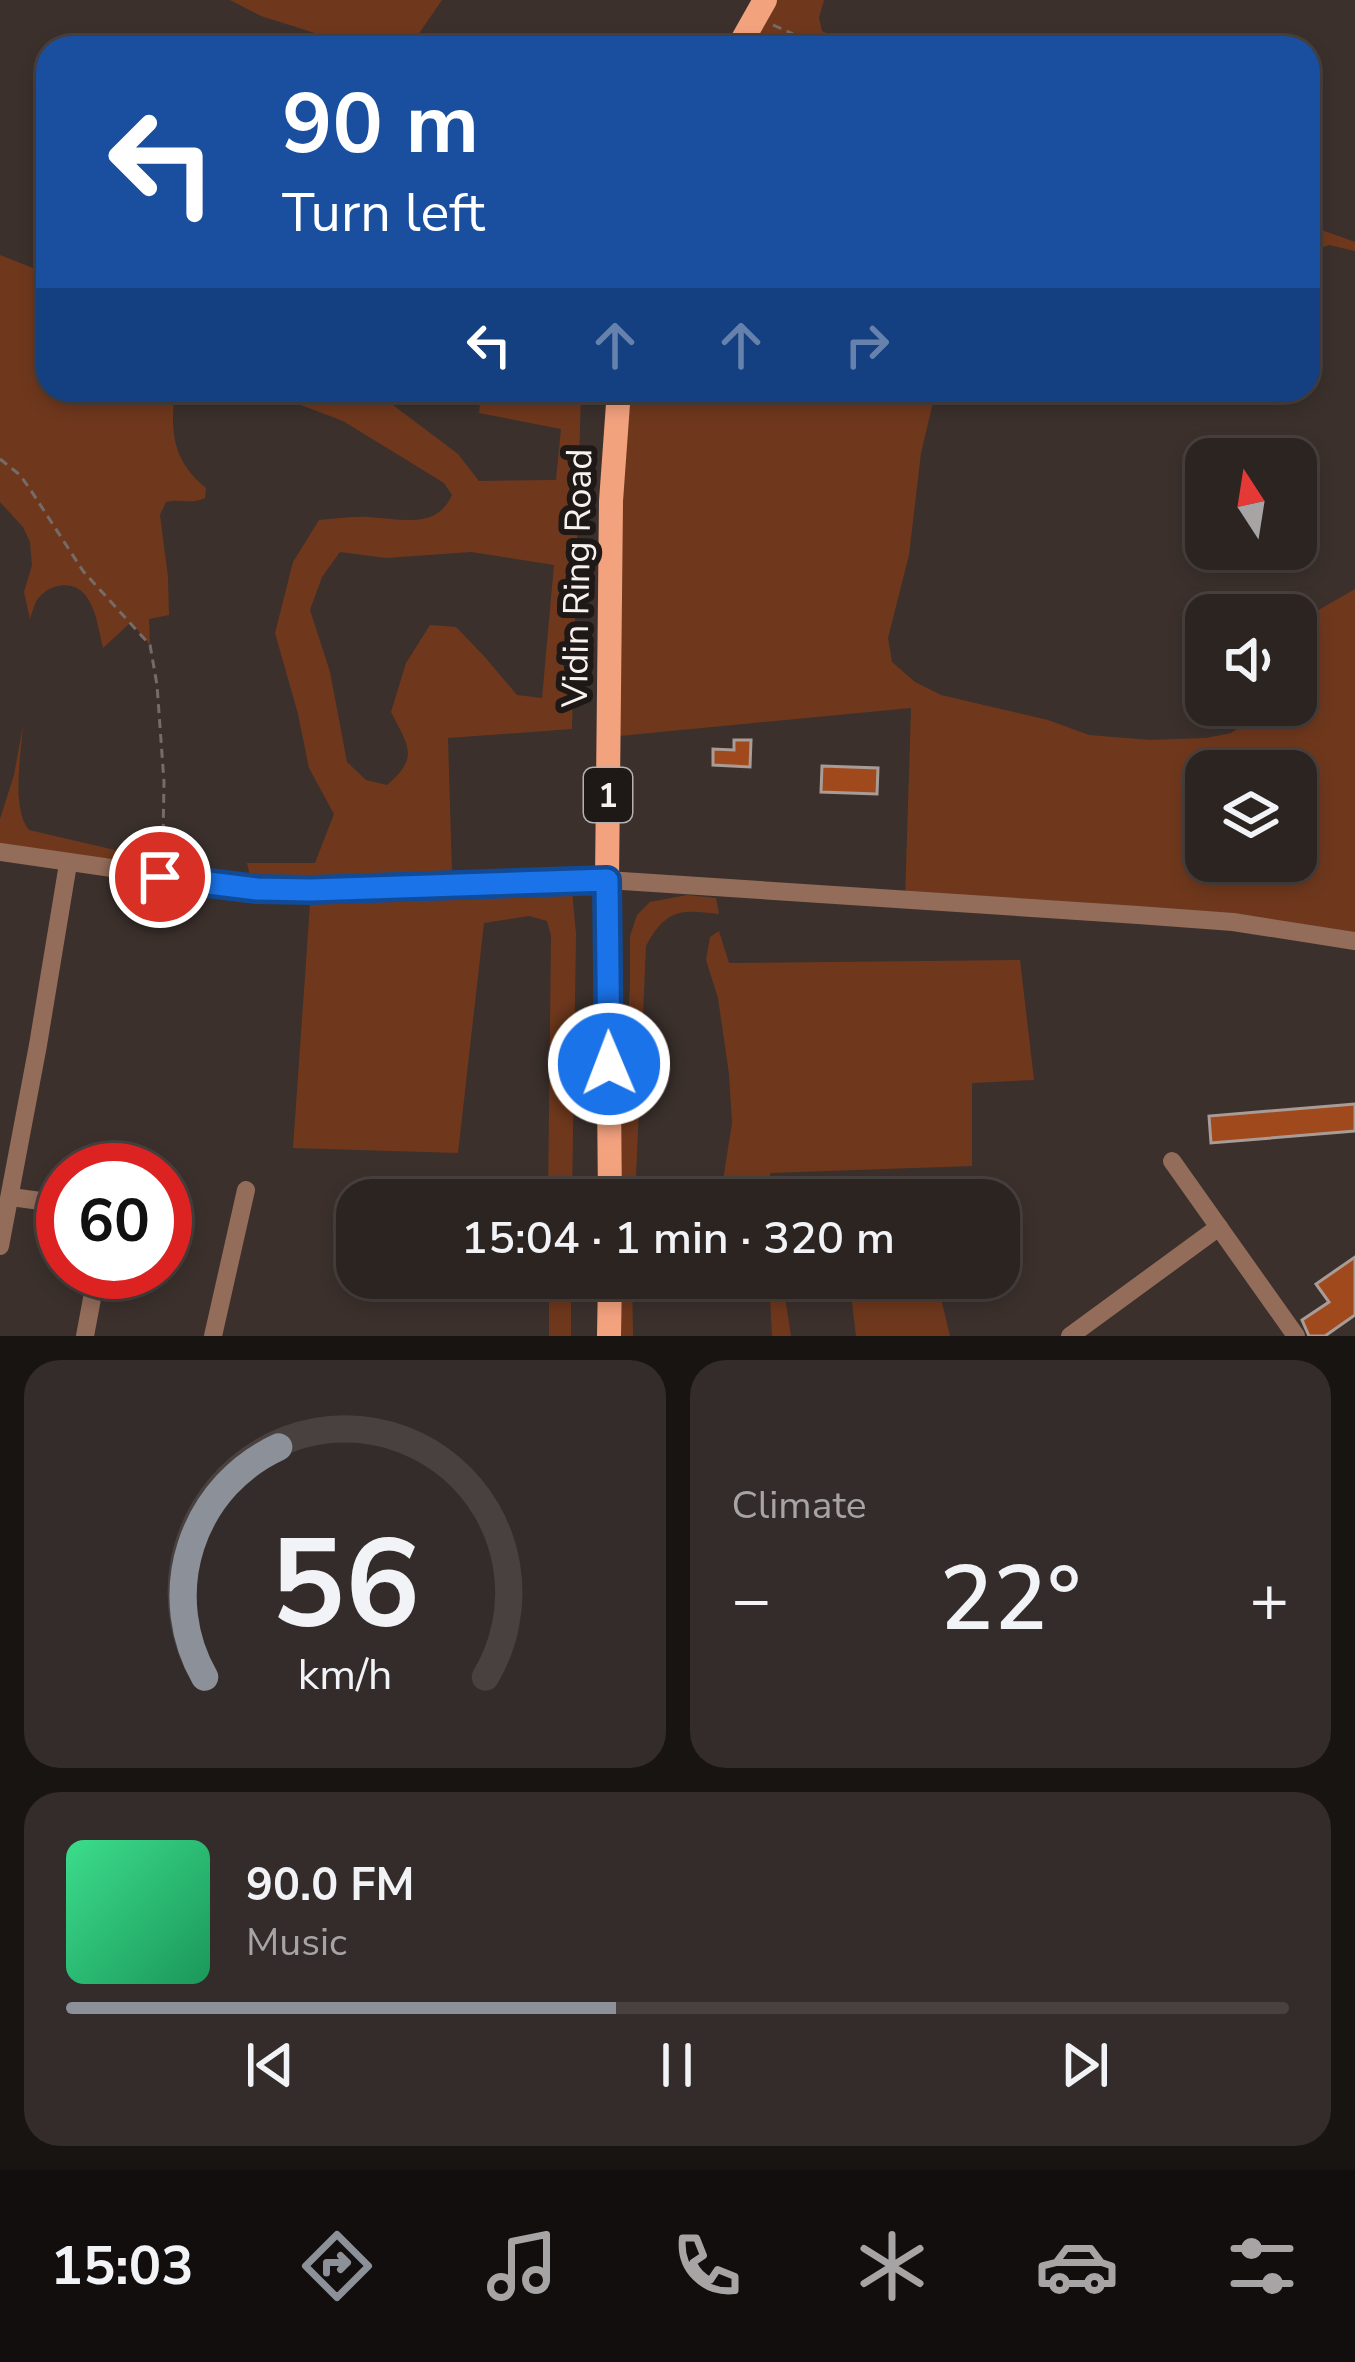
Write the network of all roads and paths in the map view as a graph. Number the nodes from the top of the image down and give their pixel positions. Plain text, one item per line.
1 (760, 8) edge
2 (744, 36) edge
3 (805, 36) edge
4 (619, 402) edge
5 (0, 459) edge
6 (0, 853) edge
7 (68, 864) junction
8 (170, 878) junction
9 (607, 880) junction
10 (1355, 941) edge
11 (1172, 1162) dead end
12 (610, 1179) edge
13 (246, 1190) dead end
14 (10, 1197) junction
15 (36, 1200) edge
16 (1219, 1227) junction
17 (0, 1246) edge
18 (93, 1299) edge
19 (610, 1299) edge
20 (85, 1336) edge
21 (213, 1336) edge
22 (609, 1336) edge
23 (1070, 1336) edge
24 (1296, 1336) edge

1 - 2 main road
1 - 3 path
4 - 9 main road, Vidin Ring Road / 1
5 - 8 path
6 - 7 street
7 - 8 street
7 - 14 street
8 - 9 street
9 - 10 street
9 - 12 main road, Vidin Ring Road / 1
11 - 16 street
13 - 21 street
14 - 15 street
14 - 17 street
16 - 23 street
16 - 24 street
18 - 20 street
19 - 22 main road

